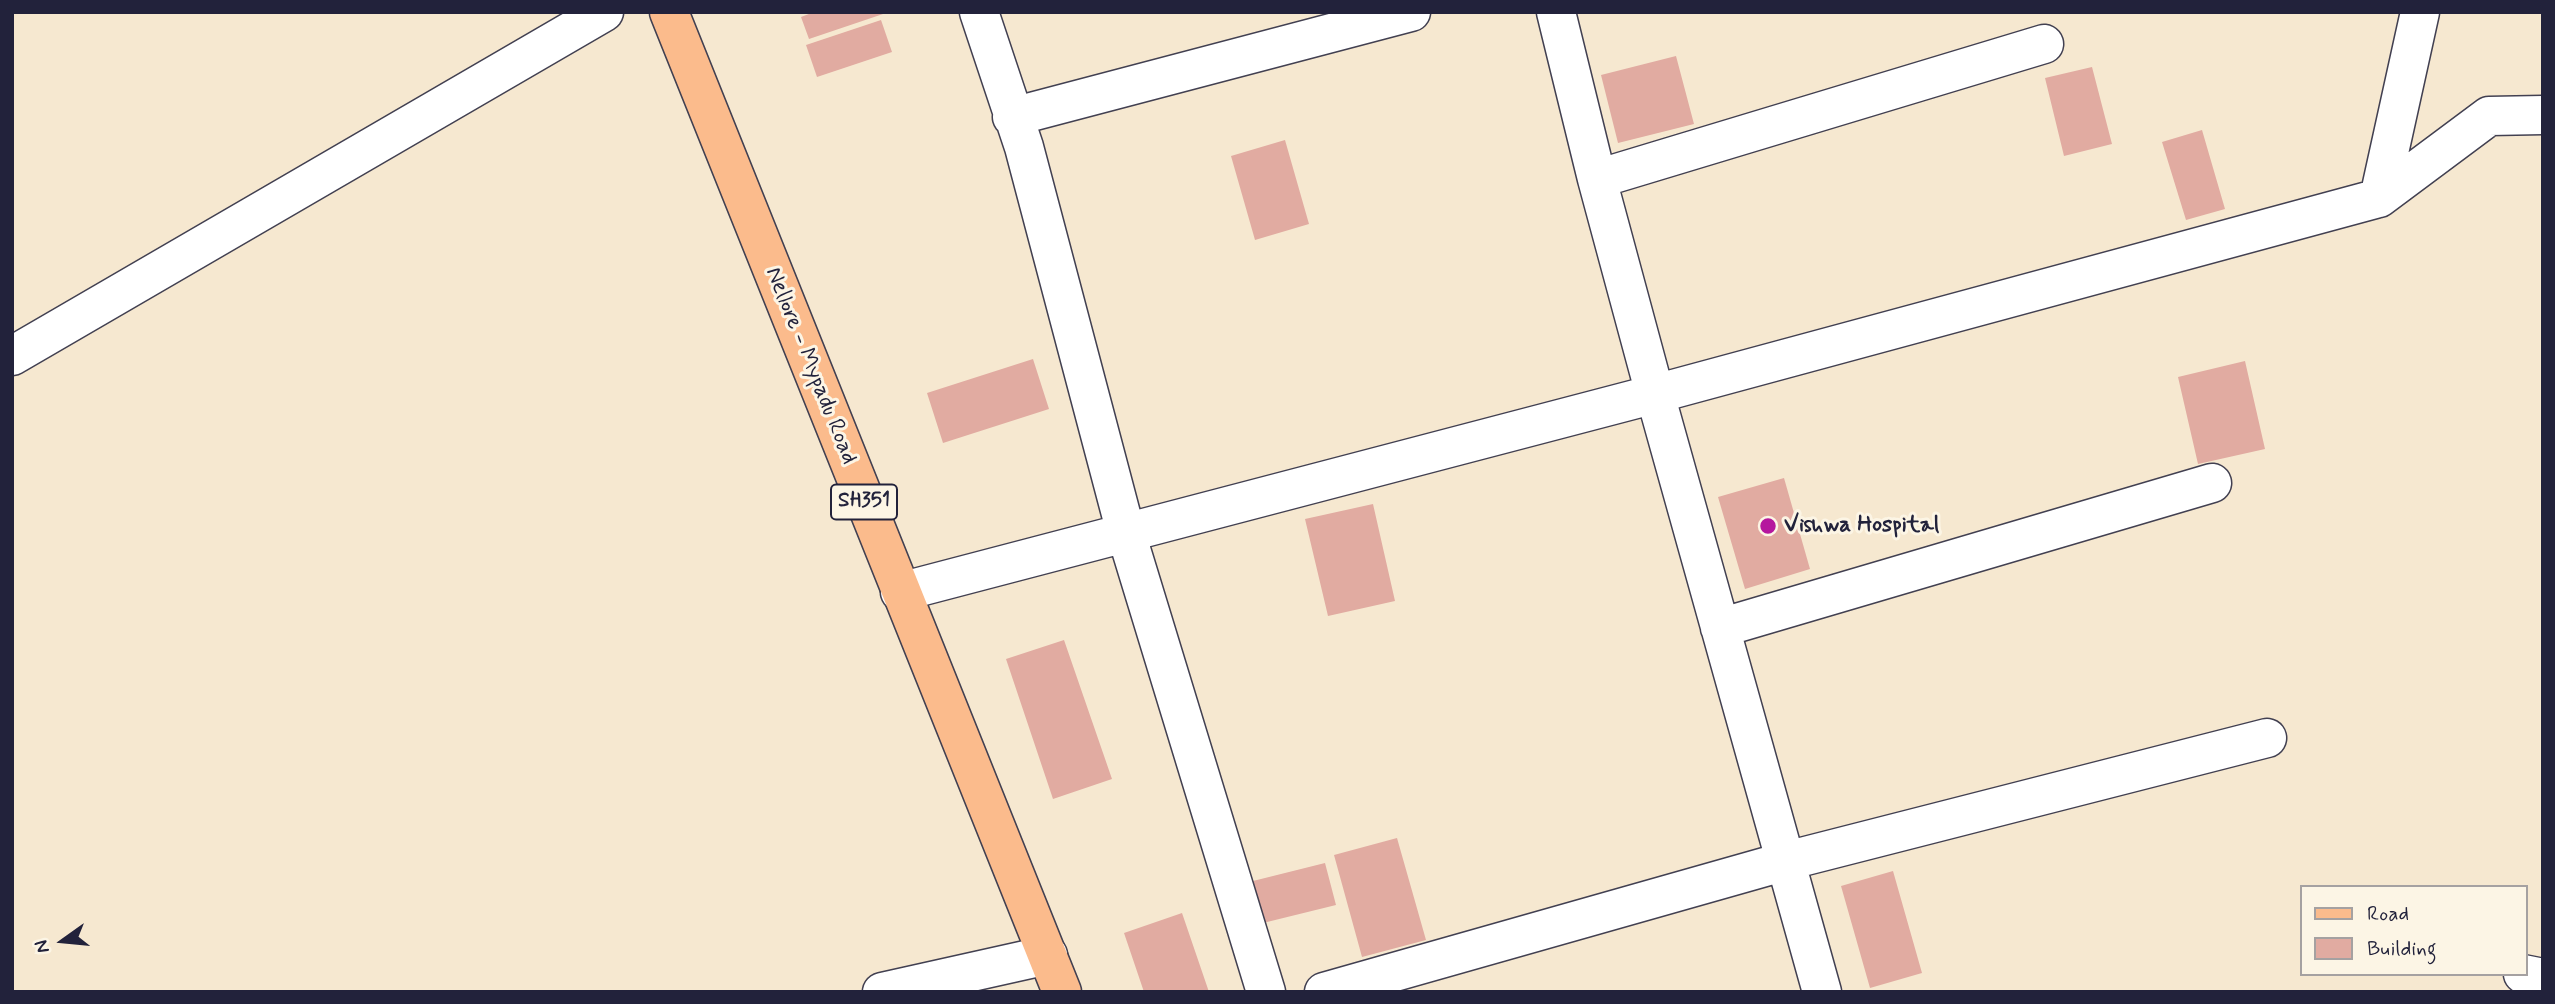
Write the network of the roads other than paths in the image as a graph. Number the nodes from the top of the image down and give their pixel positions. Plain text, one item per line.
1 (604, 12) edge
2 (669, 12) edge
3 (979, 12) edge
4 (1411, 12) edge
5 (1556, 12) edge
6 (2420, 12) edge
7 (2044, 44) dead end
8 (2543, 115) edge
9 (1012, 117) junction
10 (1597, 179) junction
11 (2379, 198) junction
12 (12, 356) edge
13 (1655, 394) junction
14 (2212, 483) dead end
15 (1126, 533) junction
16 (900, 592) junction
17 (1720, 628) junction
18 (2267, 738) dead end
19 (1786, 861) junction
20 (1048, 955) junction
21 (882, 992) edge
22 (1062, 992) edge
23 (1266, 992) edge
24 (1324, 992) edge
25 (1822, 992) edge

1 - 12 street
2 - 16 main road, Nellore - Mypadu Road / SH351
3 - 9 street
4 - 9 street
5 - 10 street
6 - 11 street
7 - 10 street
8 - 11 street
9 - 15 street
10 - 13 street
11 - 13 street
13 - 15 street
13 - 17 street
14 - 17 street
15 - 16 street
15 - 23 street
16 - 20 main road, Nellore - Mypadu Road / SH351
17 - 19 street
18 - 19 street
19 - 24 street
19 - 25 street
20 - 21 street
20 - 22 main road, Nellore - Mypadu Road / SH351

